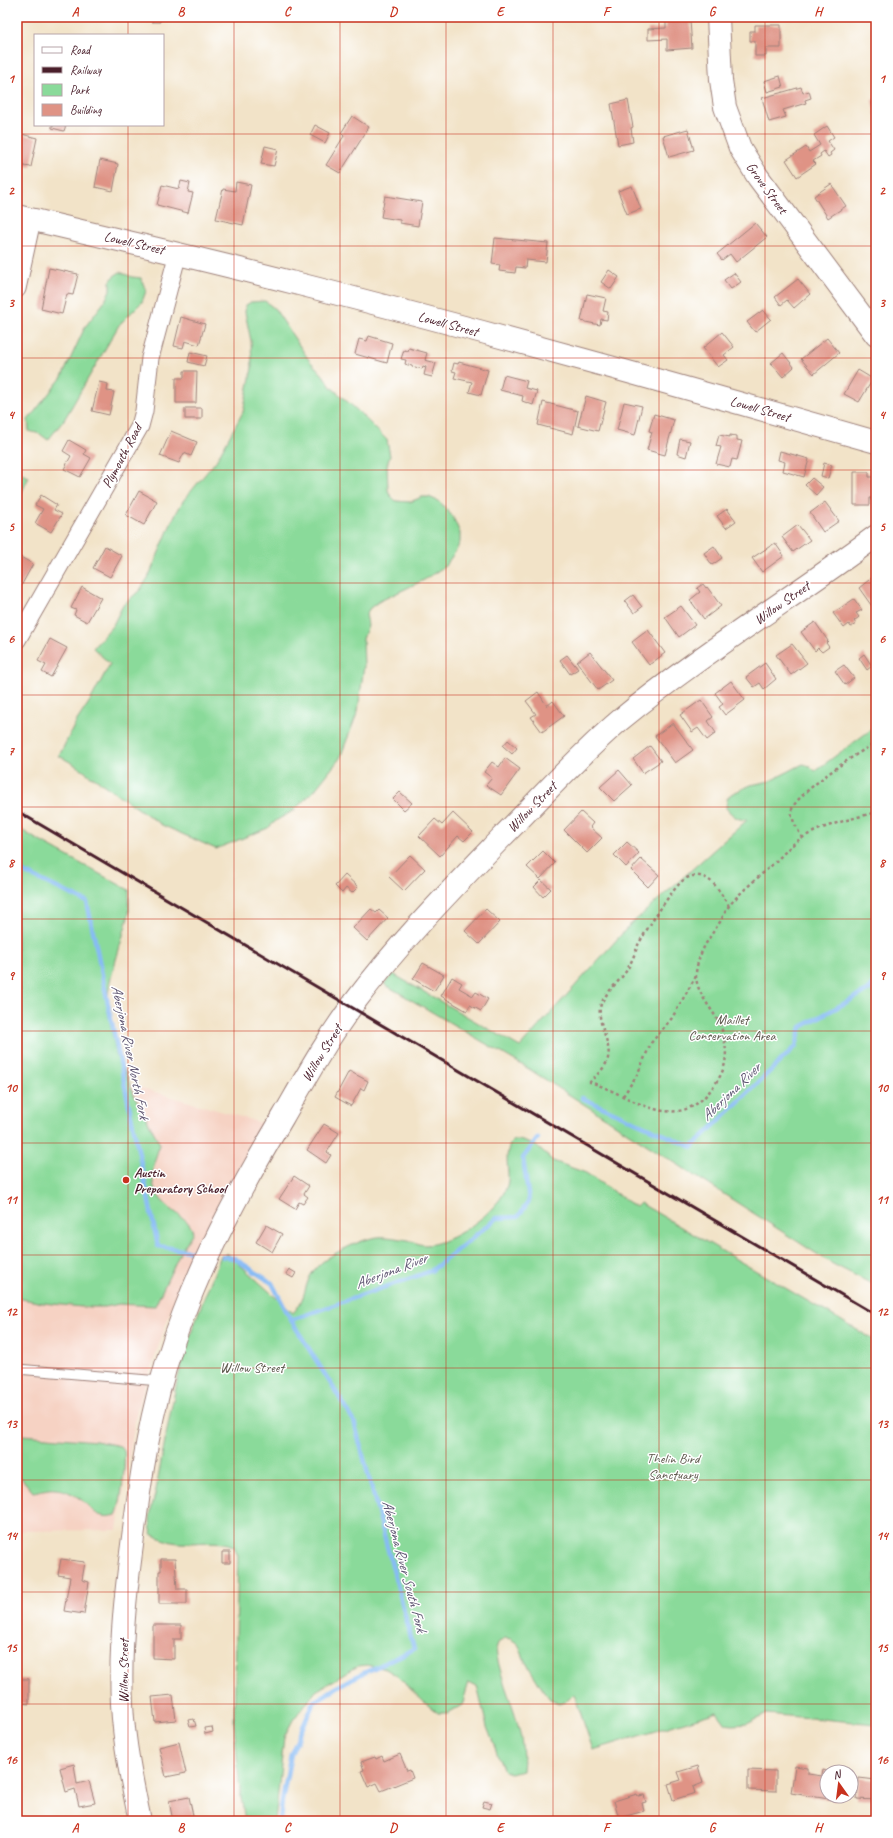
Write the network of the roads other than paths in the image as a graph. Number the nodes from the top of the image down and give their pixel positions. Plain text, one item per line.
1 (718, 17) edge
2 (25, 218) edge
3 (178, 253) junction
4 (17, 289) edge
5 (876, 335) edge
6 (876, 442) edge
7 (876, 536) edge
8 (17, 640) edge
9 (17, 1369) edge
10 (160, 1381) junction
11 (140, 1821) edge

1 - 5 main road, Grove Street
2 - 3 main road, Lowell Street
2 - 4 street
3 - 6 main road, Lowell Street
3 - 8 street, Plymouth Road
7 - 10 main road, Willow Street
9 - 10 lane
10 - 11 main road, Willow Street

